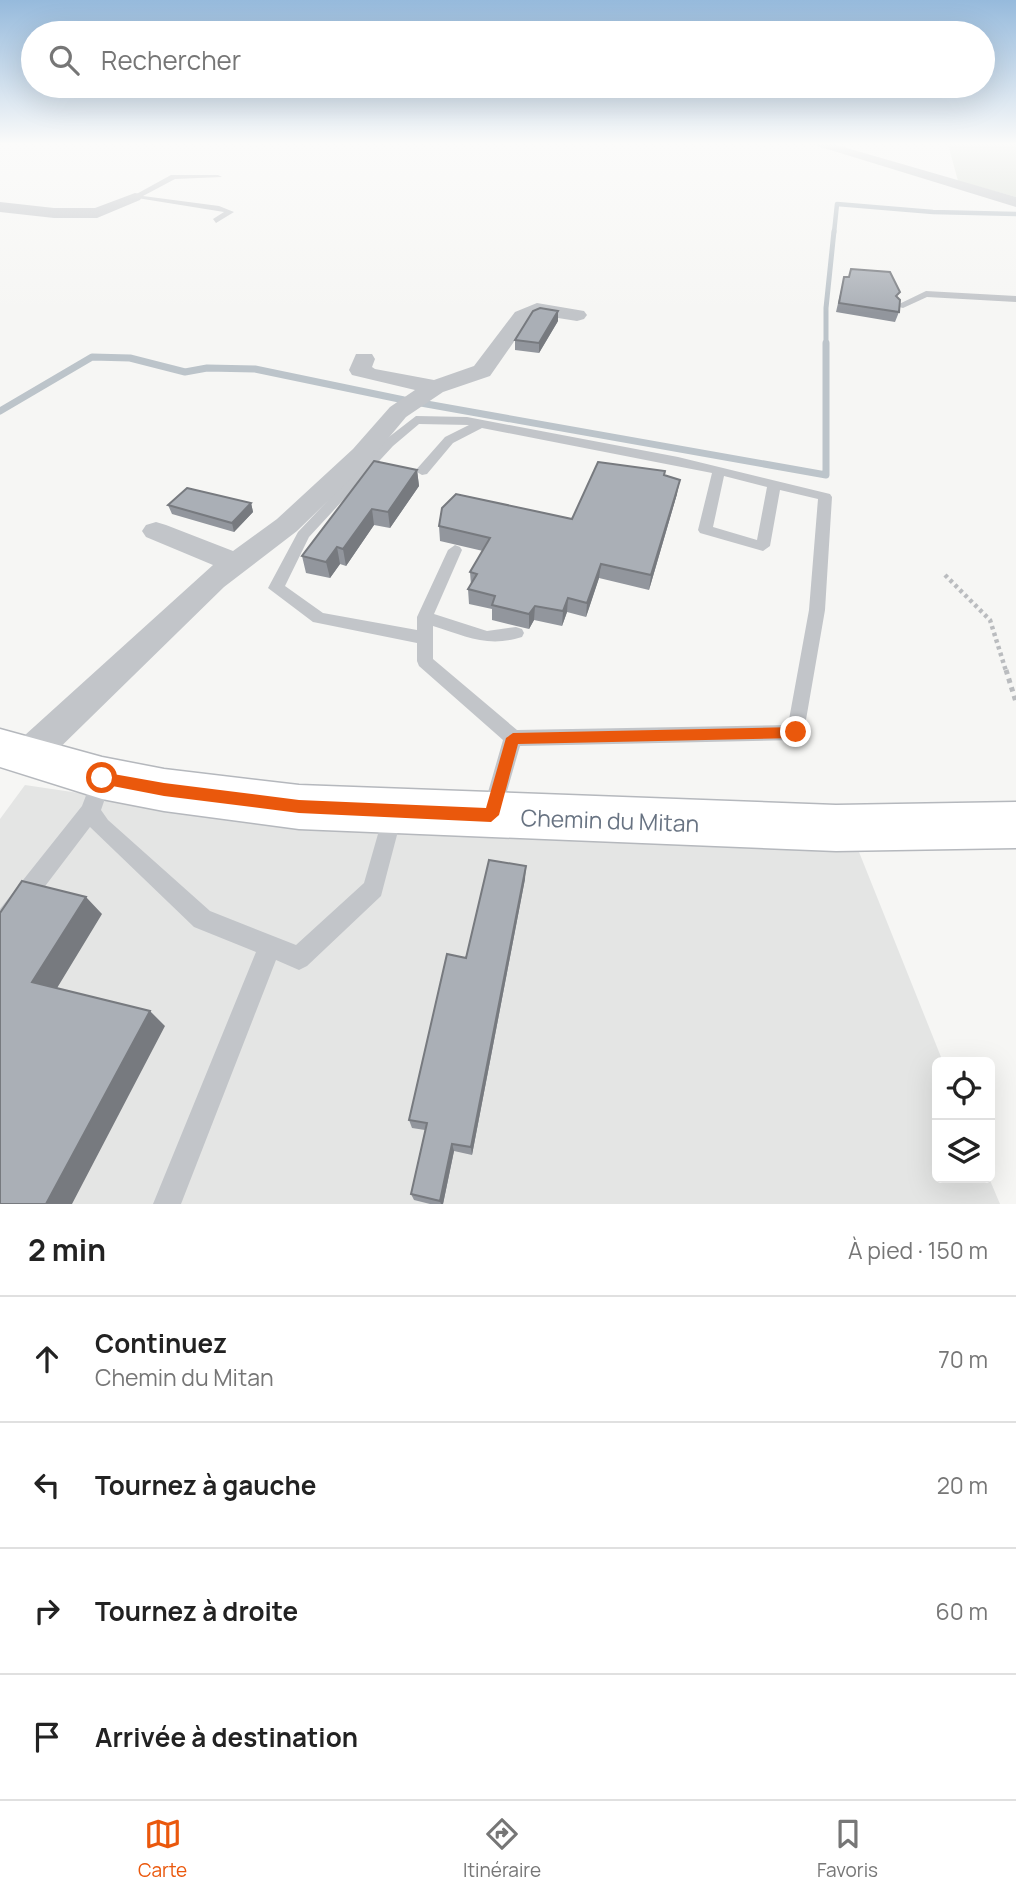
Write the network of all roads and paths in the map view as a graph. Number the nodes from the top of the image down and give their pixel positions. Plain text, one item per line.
1 (127, 200) edge
2 (159, 200) edge
3 (0, 207) edge
4 (216, 220) dead end
5 (1016, 299) edge
6 (900, 306) edge
7 (577, 315) dead end
8 (364, 359) dead end
9 (435, 387) junction
10 (480, 424) junction
11 (422, 471) dead end
12 (719, 471) junction
13 (774, 485) junction
14 (156, 531) dead end
15 (455, 550) edge
16 (236, 563) junction
17 (945, 575) dead end
18 (425, 617) junction
19 (516, 633) dead end
20 (425, 638) junction
21 (1016, 702) edge
22 (513, 738) junction
23 (14, 752) edge
24 (96, 794) junction
25 (393, 813) junction
26 (491, 815) junction
27 (1016, 825) edge
28 (0, 927) edge
29 (270, 947) junction
30 (167, 1204) edge

1 - 3 street
2 - 4 lane
5 - 6 lane
7 - 9 street
8 - 9 street
9 - 16 street
10 - 11 lane
10 - 12 lane
10 - 20 lane
12 - 13 lane
12 - 13 lane
13 - 22 lane
14 - 16 street
15 - 18 lane
16 - 23 street
17 - 21 path
18 - 19 lane
18 - 20 lane
20 - 22 lane
22 - 26 lane
23 - 24 street, Chemin du Mitan
24 - 25 street, Chemin du Mitan
24 - 28 lane
24 - 29 lane
25 - 26 street, Chemin du Mitan
25 - 29 lane
26 - 27 street, Chemin du Mitan
29 - 30 lane

